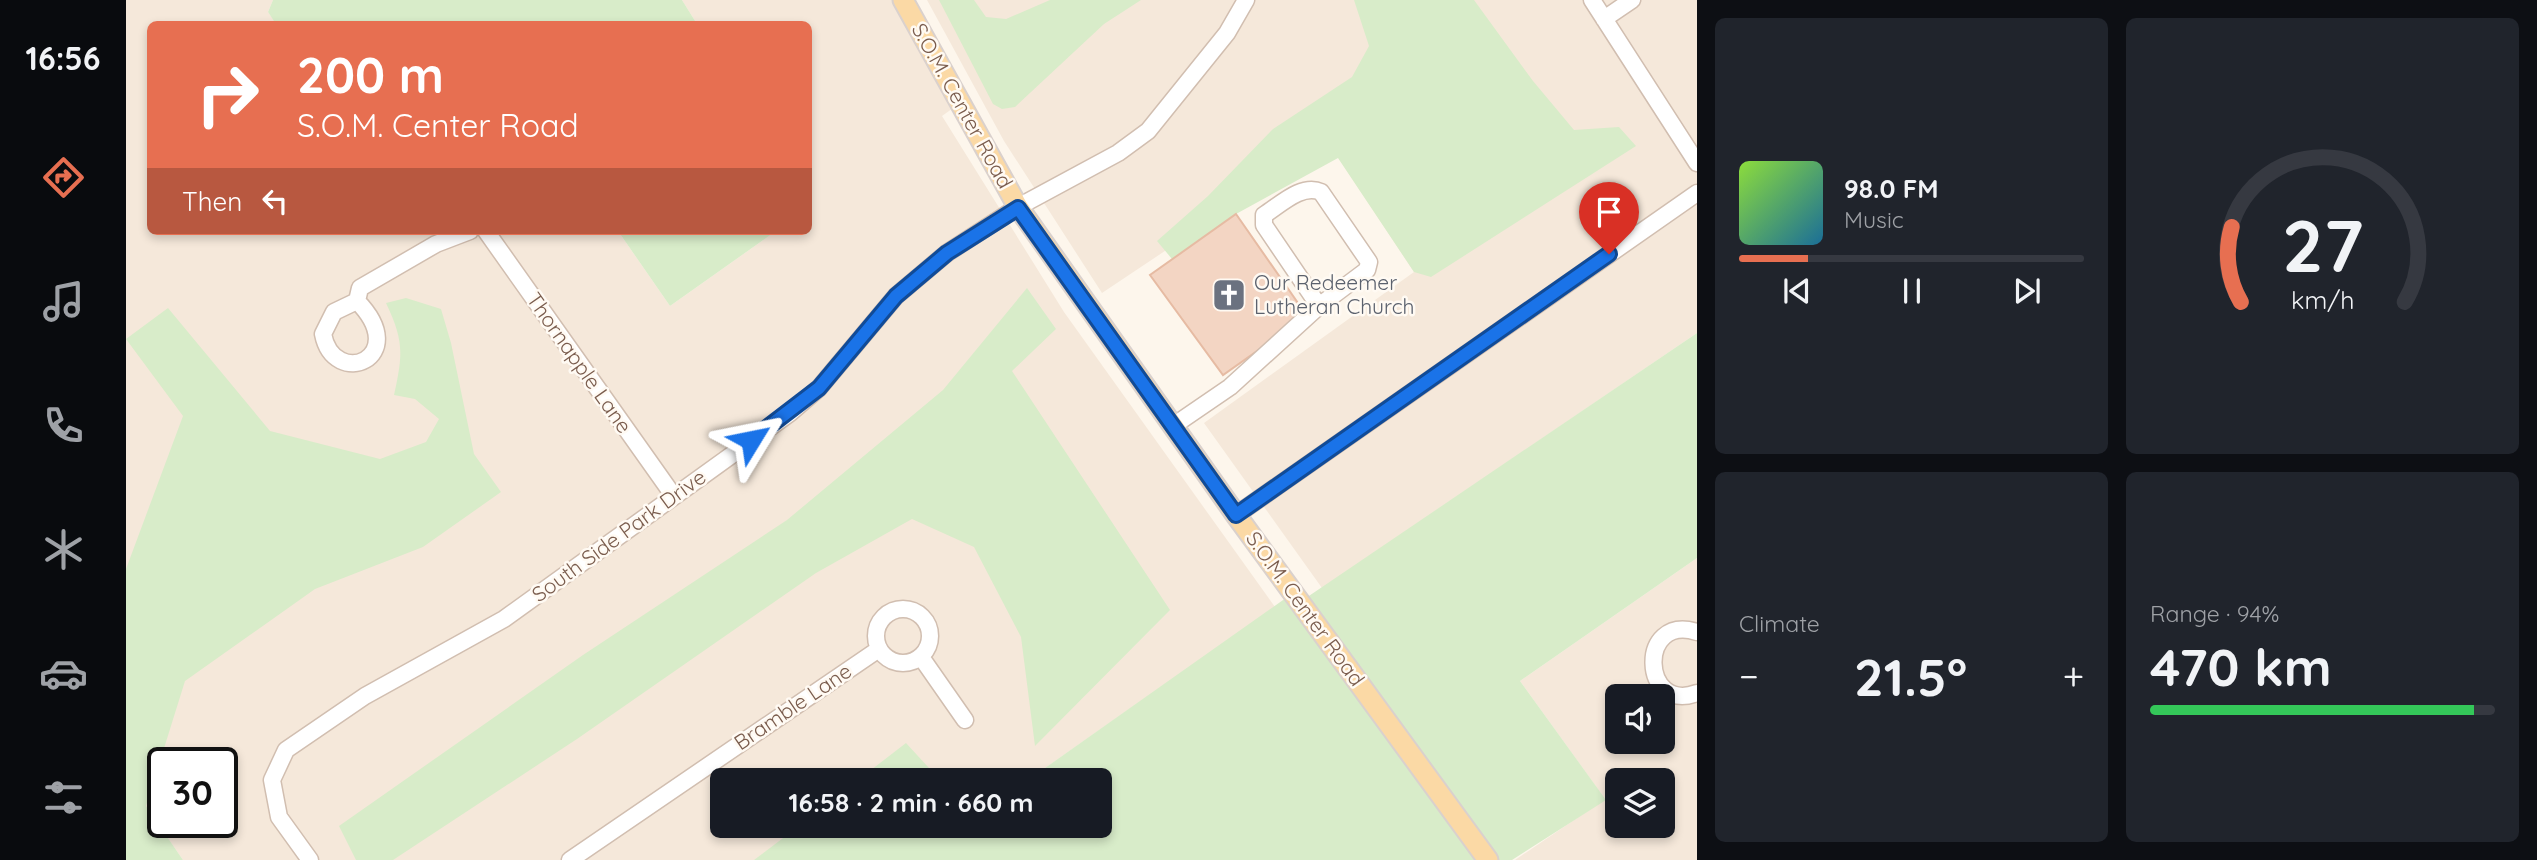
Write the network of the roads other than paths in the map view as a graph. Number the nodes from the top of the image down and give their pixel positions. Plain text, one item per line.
1 (903, 0) edge
2 (1246, 0) edge
3 (1592, 0) edge
4 (1632, 0) edge
5 (1604, 19) junction
6 (1697, 163) edge
7 (1697, 193) edge
8 (1018, 208) junction
9 (460, 235) edge
10 (489, 235) edge
11 (357, 300) dead end
12 (1320, 306) junction
13 (1173, 426) junction
14 (673, 495) junction
15 (1236, 515) junction
16 (1697, 632) edge
17 (879, 649) junction
18 (921, 657) junction
19 (1697, 693) edge
20 (965, 720) dead end
21 (310, 860) edge
22 (569, 860) edge
23 (1488, 860) edge

1 - 8 main road, S.O.M. Center Road
2 - 8 street, South Side Park Drive
3 - 5 street
4 - 5 street
5 - 6 street
7 - 15 street
8 - 13 main road, S.O.M. Center Road
8 - 14 street, South Side Park Drive
9 - 11 street
10 - 14 street, Thornapple Lane
12 - 12 street
12 - 13 street
13 - 15 main road, S.O.M. Center Road
14 - 21 street, South Side Park Drive
15 - 23 main road, S.O.M. Center Road
16 - 19 street
17 - 18 street
17 - 18 street
17 - 22 street, Bramble Lane
18 - 20 street

